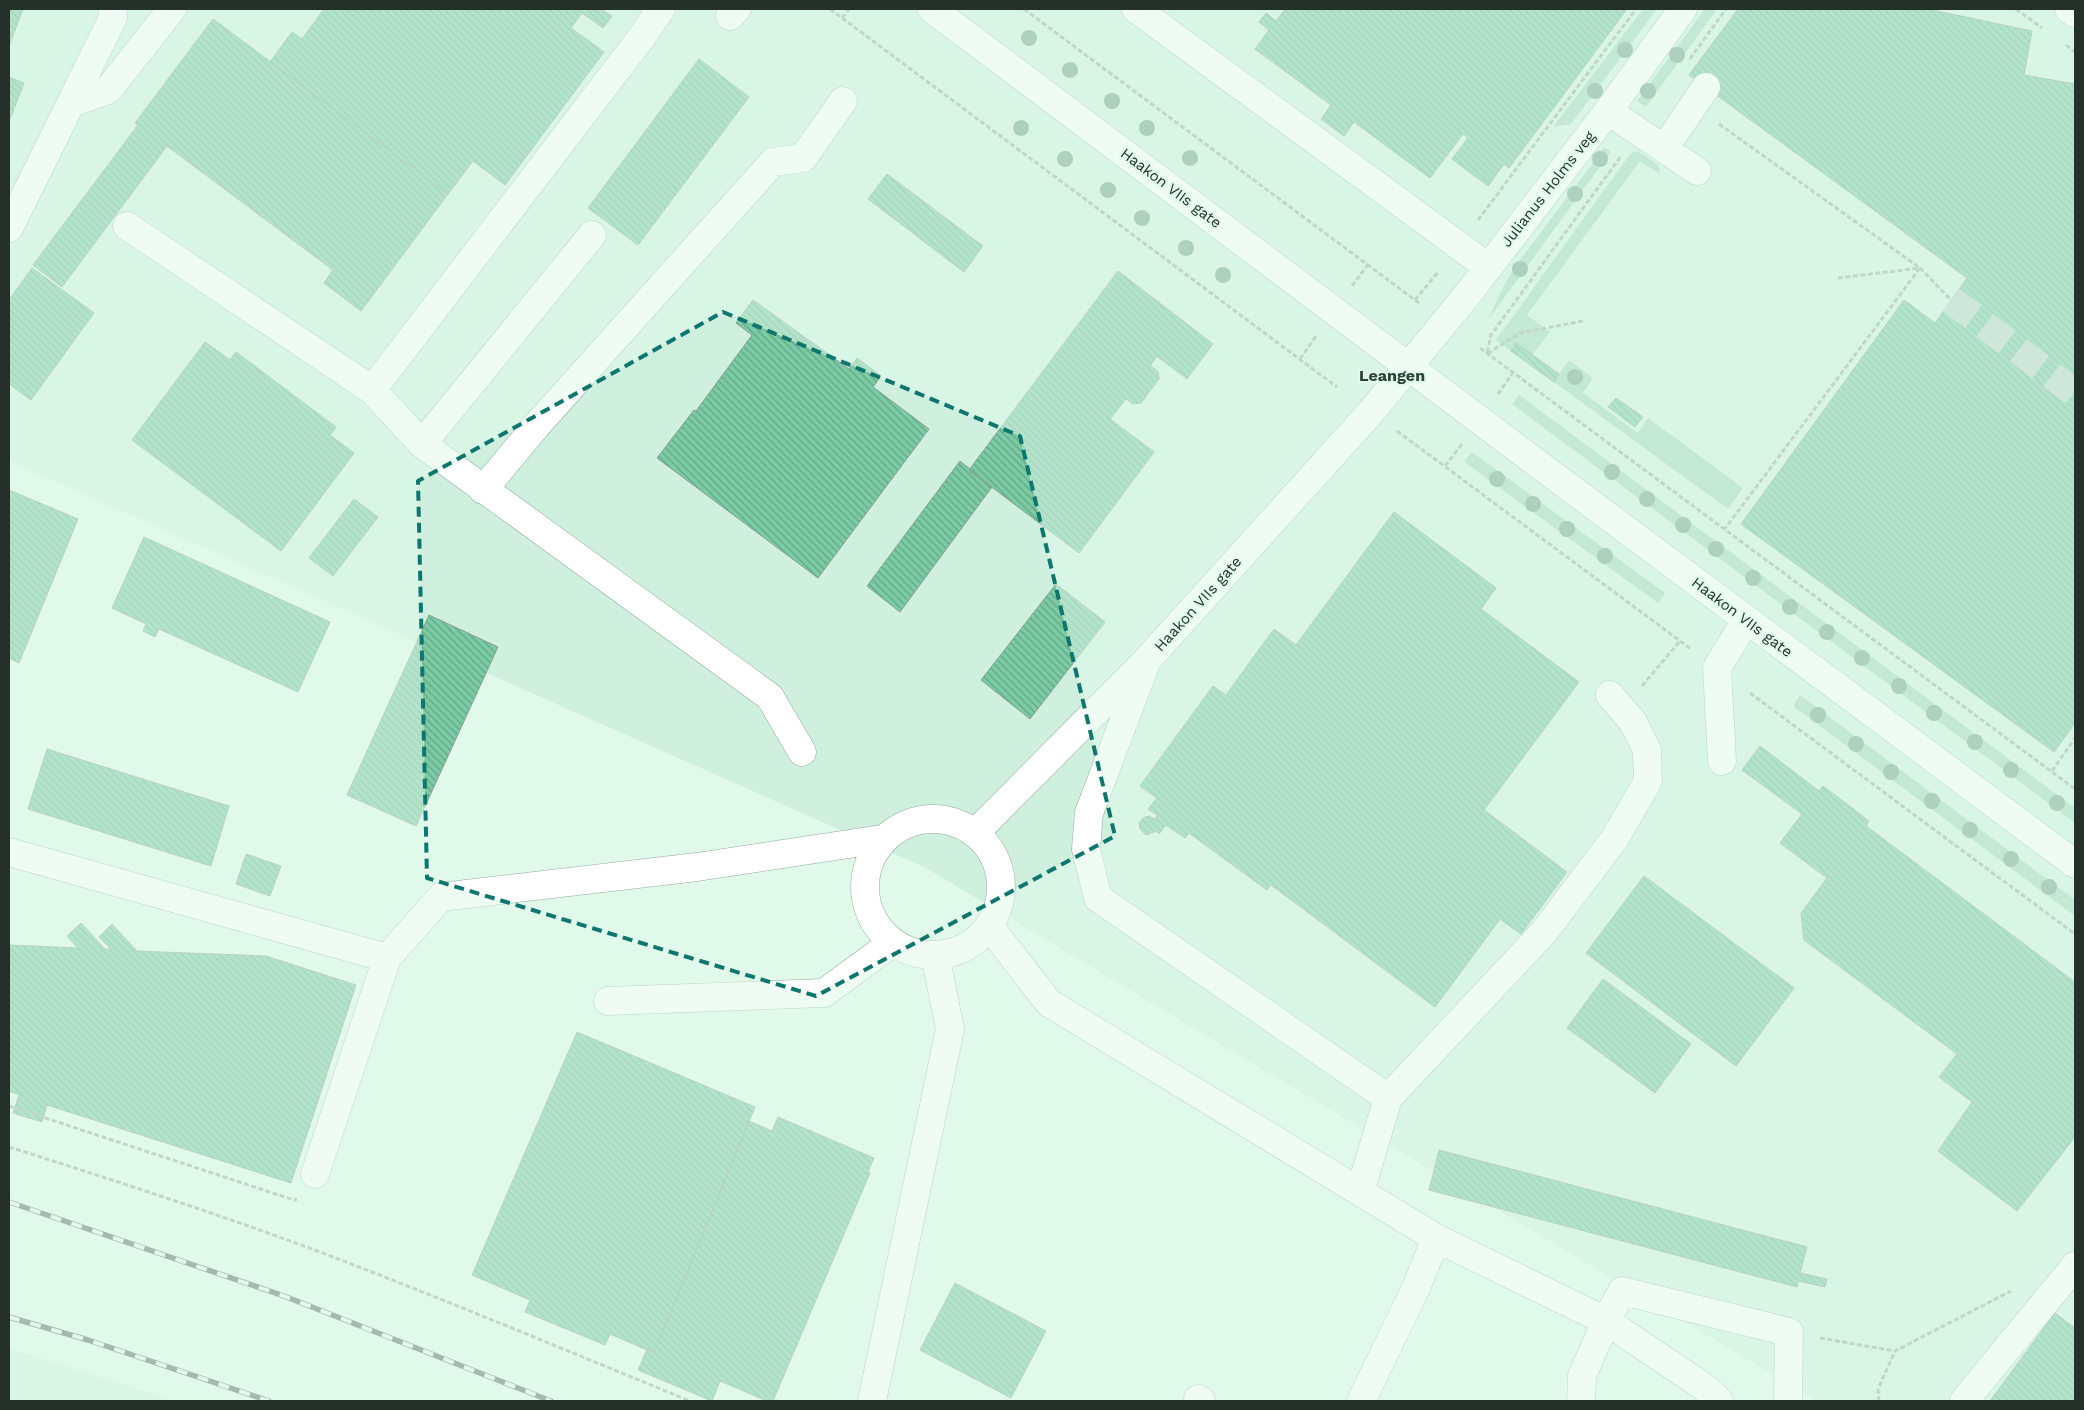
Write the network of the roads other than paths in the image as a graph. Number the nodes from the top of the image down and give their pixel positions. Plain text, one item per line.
1 (112, 9) edge
2 (172, 9) edge
3 (661, 9) edge
4 (932, 9) edge
5 (1136, 9) edge
6 (1683, 9) edge
7 (2069, 9) edge
8 (2075, 13) edge
9 (1700, 97) road end
10 (844, 100) dead end
11 (71, 103) junction
12 (1608, 111) junction
13 (1664, 149) junction
14 (1697, 171) dead end
15 (127, 226) dead end
16 (9, 228) edge
17 (592, 235) dead end
18 (1488, 267) junction
19 (1410, 367) junction
20 (372, 390) junction
21 (422, 444) junction
22 (483, 490) junction
23 (1746, 620) junction
24 (1147, 660) junction
25 (1616, 703) road end
26 (802, 752) dead end
27 (1722, 761) dead end
28 (975, 833) junction
29 (882, 840) junction
30 (9, 852) edge
31 (2075, 864) edge
32 (988, 926) junction
33 (892, 942) junction
34 (935, 955) junction
35 (386, 958) junction
36 (608, 1001) dead end
37 (1388, 1098) junction
38 (315, 1174) road end
39 (1360, 1192) junction
40 (1436, 1238) junction
41 (2075, 1266) edge
42 (1606, 1321) junction
43 (872, 1401) edge
44 (1361, 1401) edge
45 (1581, 1401) edge
46 (1719, 1401) edge
47 (1788, 1401) edge
48 (1964, 1401) edge

1 - 11 street
2 - 11 street
3 - 20 street
4 - 19 street, Haakon VIIs gate
5 - 18 street
6 - 12 street, Julianus Holms veg
7 - 8 street
9 - 13 street
10 - 22 street
11 - 16 street
12 - 13 street
12 - 18 street, Julianus Holms veg
13 - 14 street
15 - 20 street
17 - 21 street
18 - 19 street, Julianus Holms veg
19 - 23 street, Haakon VIIs gate
19 - 24 street, Haakon VIIs gate
20 - 21 street
21 - 22 street
22 - 26 street
23 - 27 street
23 - 31 street, Haakon VIIs gate
24 - 28 street, Haakon VIIs gate
24 - 37 street
25 - 37 street
28 - 29 street
28 - 32 street
29 - 33 street
29 - 35 street
30 - 35 street
32 - 34 street
32 - 39 street
33 - 34 street
33 - 36 street
34 - 43 street
35 - 38 street
37 - 39 street
39 - 40 street
40 - 42 street
40 - 44 street
41 - 48 street
42 - 45 street
42 - 46 street
42 - 47 street

